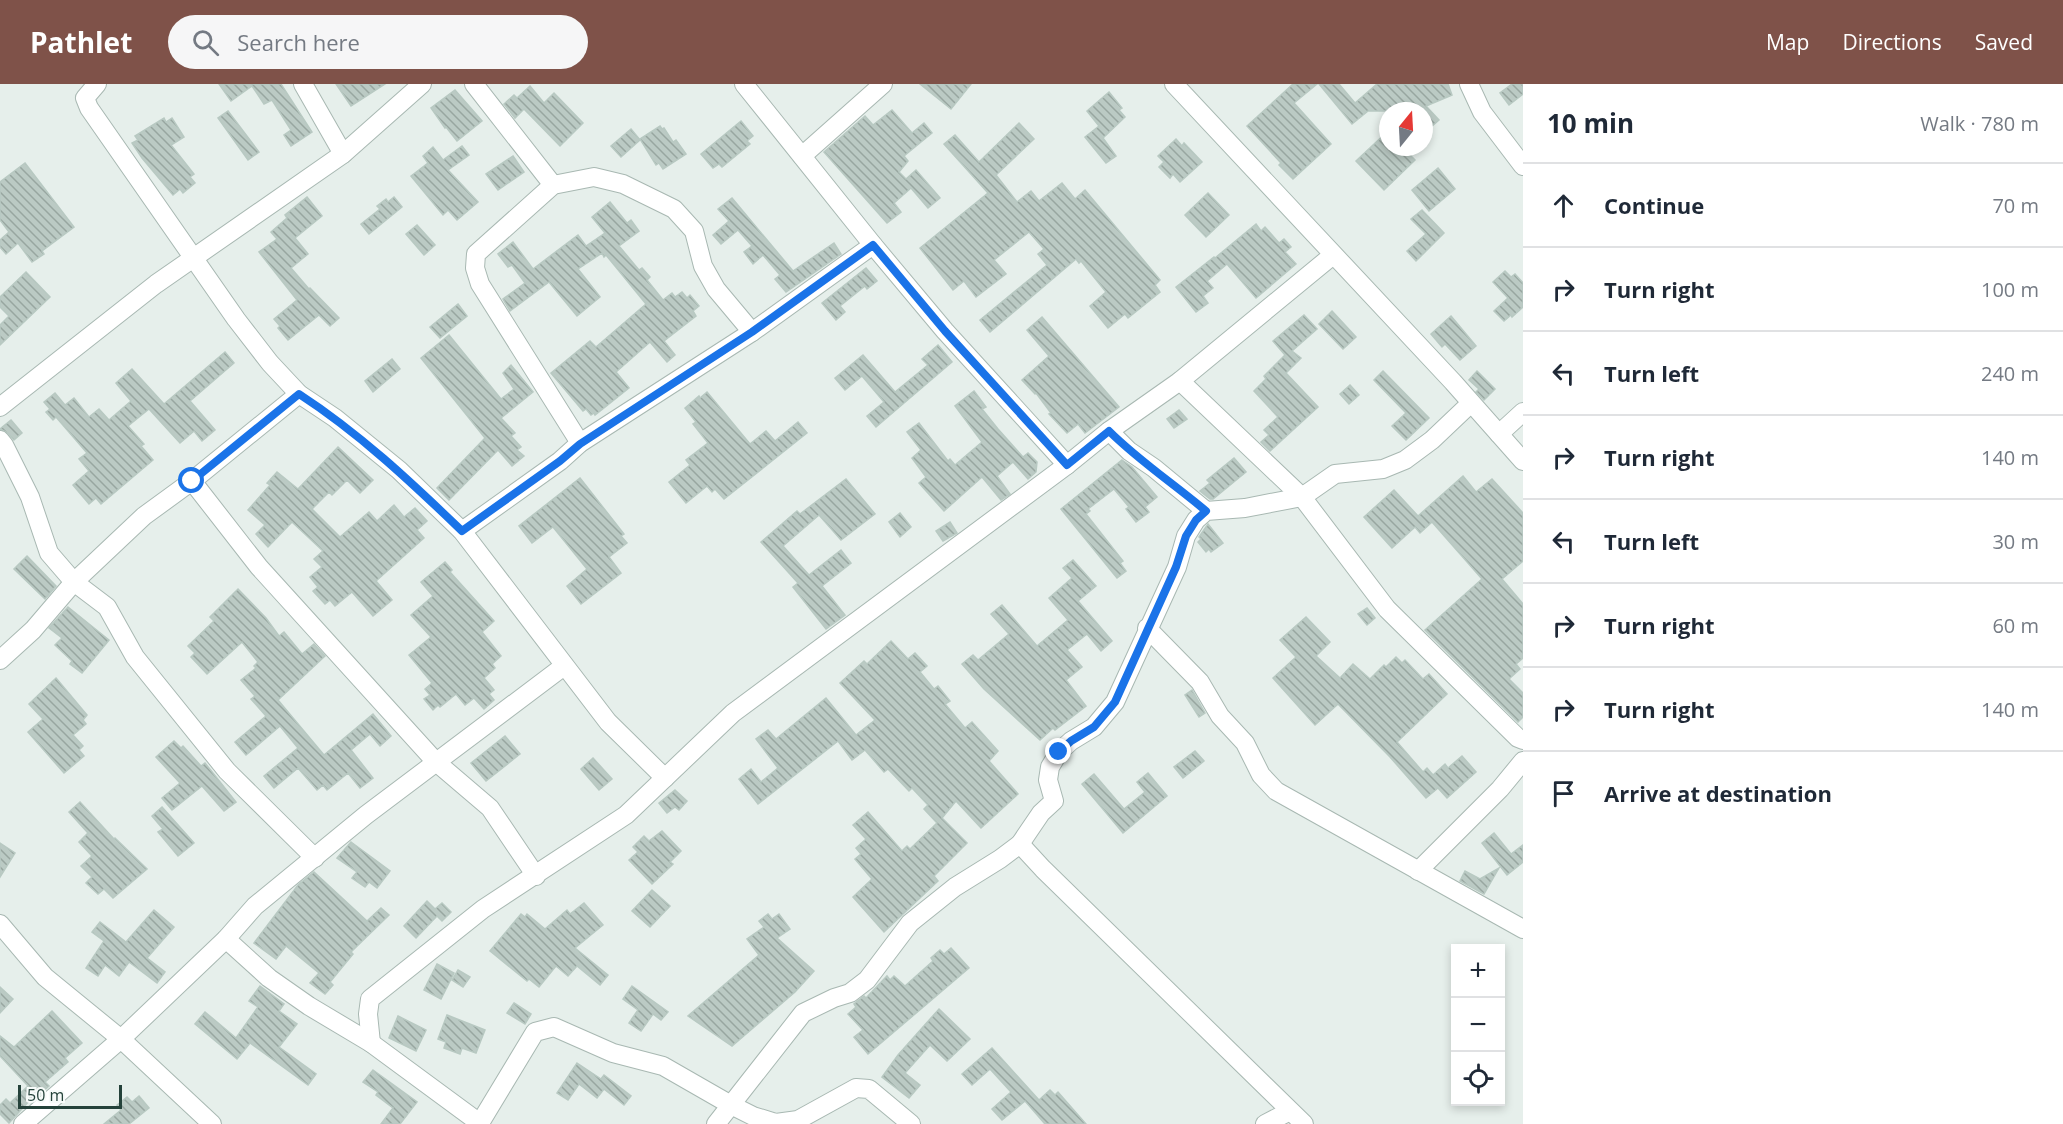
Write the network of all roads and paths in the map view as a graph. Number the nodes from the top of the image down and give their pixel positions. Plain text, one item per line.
1 (97, 84) edge
2 (303, 84) edge
3 (422, 84) edge
4 (474, 84) edge
5 (744, 84) edge
6 (883, 84) edge
7 (1174, 84) edge
8 (1469, 84) edge
9 (343, 154) junction
10 (801, 156) junction
11 (1523, 166) edge
12 (553, 185) junction
13 (873, 245) junction
14 (1333, 255) junction
15 (195, 259) junction
16 (752, 332) junction
17 (1180, 381) junction
18 (299, 394) junction
19 (1471, 403) junction
20 (0, 407) edge
21 (1523, 412) edge
22 (1109, 431) junction
23 (1499, 434) junction
24 (0, 440) edge
25 (580, 444) junction
26 (1523, 461) edge
27 (1067, 465) junction
28 (192, 481) junction
29 (1302, 496) junction
30 (1206, 511) junction
31 (462, 531) junction
32 (74, 582) junction
33 (1147, 628) junction
34 (0, 660) edge
35 (564, 666) junction
36 (1523, 740) edge
37 (1523, 761) edge
38 (436, 762) junction
39 (665, 778) junction
40 (1020, 844) junction
41 (315, 858) junction
42 (1418, 871) junction
43 (536, 876) junction
44 (0, 924) edge
45 (1523, 929) edge
46 (226, 939) junction
47 (121, 1039) junction
48 (371, 1043) junction
49 (731, 1105) junction
50 (1290, 1112) junction
51 (23, 1124) edge
52 (212, 1124) edge
53 (480, 1124) edge
54 (716, 1124) edge
55 (911, 1124) edge
56 (1265, 1124) edge
57 (1304, 1124) edge

1 - 15 street
2 - 9 street
3 - 9 street
4 - 12 street
5 - 10 street
6 - 10 street
7 - 14 street
8 - 11 street
9 - 15 street
10 - 13 street
12 - 16 street
12 - 25 street
13 - 16 street
13 - 27 street
14 - 17 street
14 - 19 street
15 - 18 street
15 - 20 street
16 - 25 street
17 - 22 street
17 - 29 street
18 - 28 street
18 - 31 street
19 - 23 street
19 - 29 street
21 - 23 street
22 - 27 street
22 - 30 street
23 - 26 street
24 - 32 street
25 - 31 street
27 - 39 street
28 - 32 street
28 - 38 street
29 - 30 street
29 - 36 street
30 - 33 street
31 - 35 street
32 - 34 street
32 - 41 street
33 - 40 street
33 - 42 street
35 - 38 street
35 - 39 street
37 - 42 street
38 - 41 street
38 - 43 street
39 - 43 street
40 - 49 street
40 - 50 street
41 - 46 street
42 - 45 street
43 - 48 street
44 - 47 street
46 - 47 street
46 - 48 street
47 - 51 street
47 - 52 street
48 - 53 street
49 - 53 street
49 - 54 street
49 - 55 street
50 - 56 street
50 - 57 street

